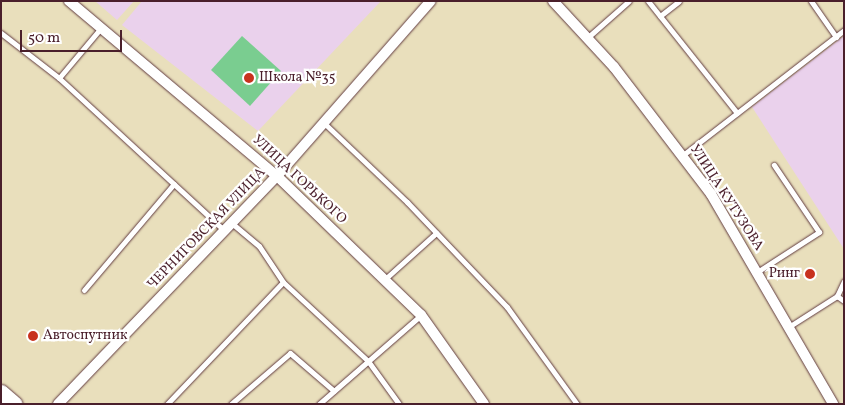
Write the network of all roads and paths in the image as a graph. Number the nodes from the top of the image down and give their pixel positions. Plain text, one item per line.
1 (69, 1) edge
2 (431, 1) edge
3 (553, 1) edge
4 (630, 1) edge
5 (648, 1) edge
6 (679, 1) edge
7 (811, 1) edge
8 (660, 16) junction
9 (101, 28) junction
10 (844, 30) edge
11 (1, 33) edge
12 (836, 37) junction
13 (587, 38) junction
14 (59, 78) junction
15 (737, 113) junction
16 (324, 123) junction
17 (683, 155) junction
18 (774, 165) dead end
19 (277, 176) junction
20 (174, 184) junction
21 (228, 226) junction
22 (436, 233) junction
23 (757, 272) junction
24 (384, 280) junction
25 (844, 281) edge
26 (282, 282) junction
27 (84, 290) dead end
28 (837, 296) junction
29 (844, 301) edge
30 (421, 315) junction
31 (790, 326) junction
32 (368, 361) junction
33 (334, 391) junction
34 (1, 392) edge
35 (15, 404) edge
36 (58, 404) edge
37 (167, 404) edge
38 (231, 404) edge
39 (319, 404) edge
40 (399, 404) edge
41 (484, 404) edge
42 (577, 404) edge
43 (833, 404) edge

1 - 9 street, УЛИЦА ГОРЬКОГО
2 - 16 street, ЧЕРНИГОВСКАЯ УЛИЦА
3 - 13 street, УЛИЦА КУТУЗОВА
4 - 13 lane
5 - 8 lane
6 - 8 lane
7 - 12 lane
8 - 15 lane
9 - 14 lane
9 - 19 street, УЛИЦА ГОРЬКОГО
10 - 12 lane
11 - 14 lane
12 - 15 lane
13 - 17 street, УЛИЦА КУТУЗОВА
14 - 20 lane
15 - 17 lane
16 - 19 street, ЧЕРНИГОВСКАЯ УЛИЦА
16 - 22 lane
17 - 23 street, УЛИЦА КУТУЗОВА
18 - 23 lane
19 - 21 street, ЧЕРНИГОВСКАЯ УЛИЦА
19 - 24 street, УЛИЦА ГОРЬКОГО
20 - 21 lane
20 - 27 lane
21 - 26 lane
21 - 36 street, ЧЕРНИГОВСКАЯ УЛИЦА
22 - 24 lane
22 - 42 lane
23 - 31 street, УЛИЦА КУТУЗОВА
24 - 30 street, УЛИЦА ГОРЬКОГО
25 - 28 lane
26 - 32 lane
26 - 37 lane
28 - 29 lane
28 - 31 lane
30 - 32 lane
30 - 41 street, УЛИЦА ГОРЬКОГО
31 - 43 street, УЛИЦА КУТУЗОВА
32 - 33 lane
32 - 40 lane
33 - 38 lane
33 - 39 lane
34 - 35 main road

